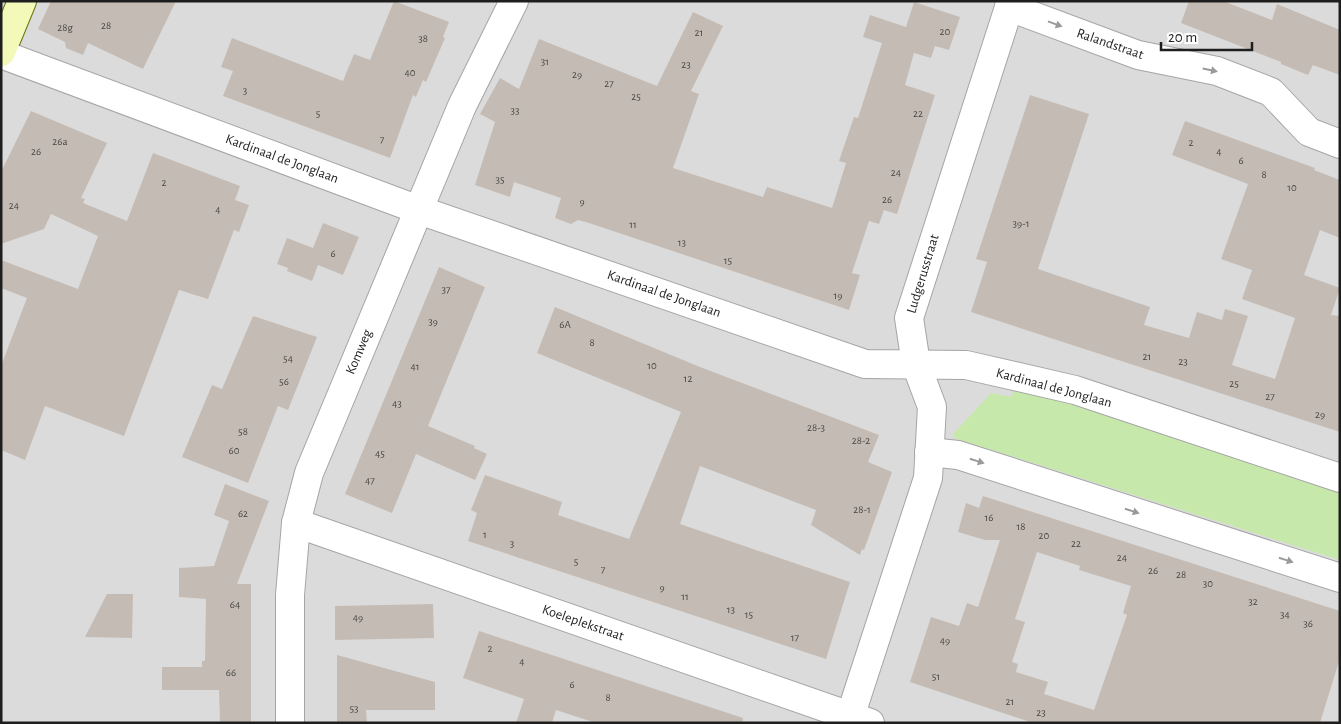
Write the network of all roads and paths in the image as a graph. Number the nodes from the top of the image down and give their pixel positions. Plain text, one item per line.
1 (22, 1) edge
2 (514, 1) edge
3 (1010, 4) edge
4 (1, 53) edge
5 (1340, 144) edge
6 (419, 210) junction
7 (916, 364) junction
8 (930, 452) junction
9 (1340, 478) edge
10 (296, 523) junction
11 (1340, 578) edge
12 (856, 721) edge
13 (290, 723) edge

1 - 4 street
2 - 6 street, Komweg
3 -> 5 street, Ralandstraat
3 - 7 street, Ludgerusstraat
4 - 6 street, Kardinaal de Jonglaan
6 - 7 street, Kardinaal de Jonglaan
6 - 10 street, Komweg
7 - 8 street, Ludgerusstraat
7 - 9 street, Kardinaal de Jonglaan
8 -> 11 street
8 - 12 street, Ludgerusstraat
10 - 12 street, Koeleplekstraat
10 - 13 street, Komweg

